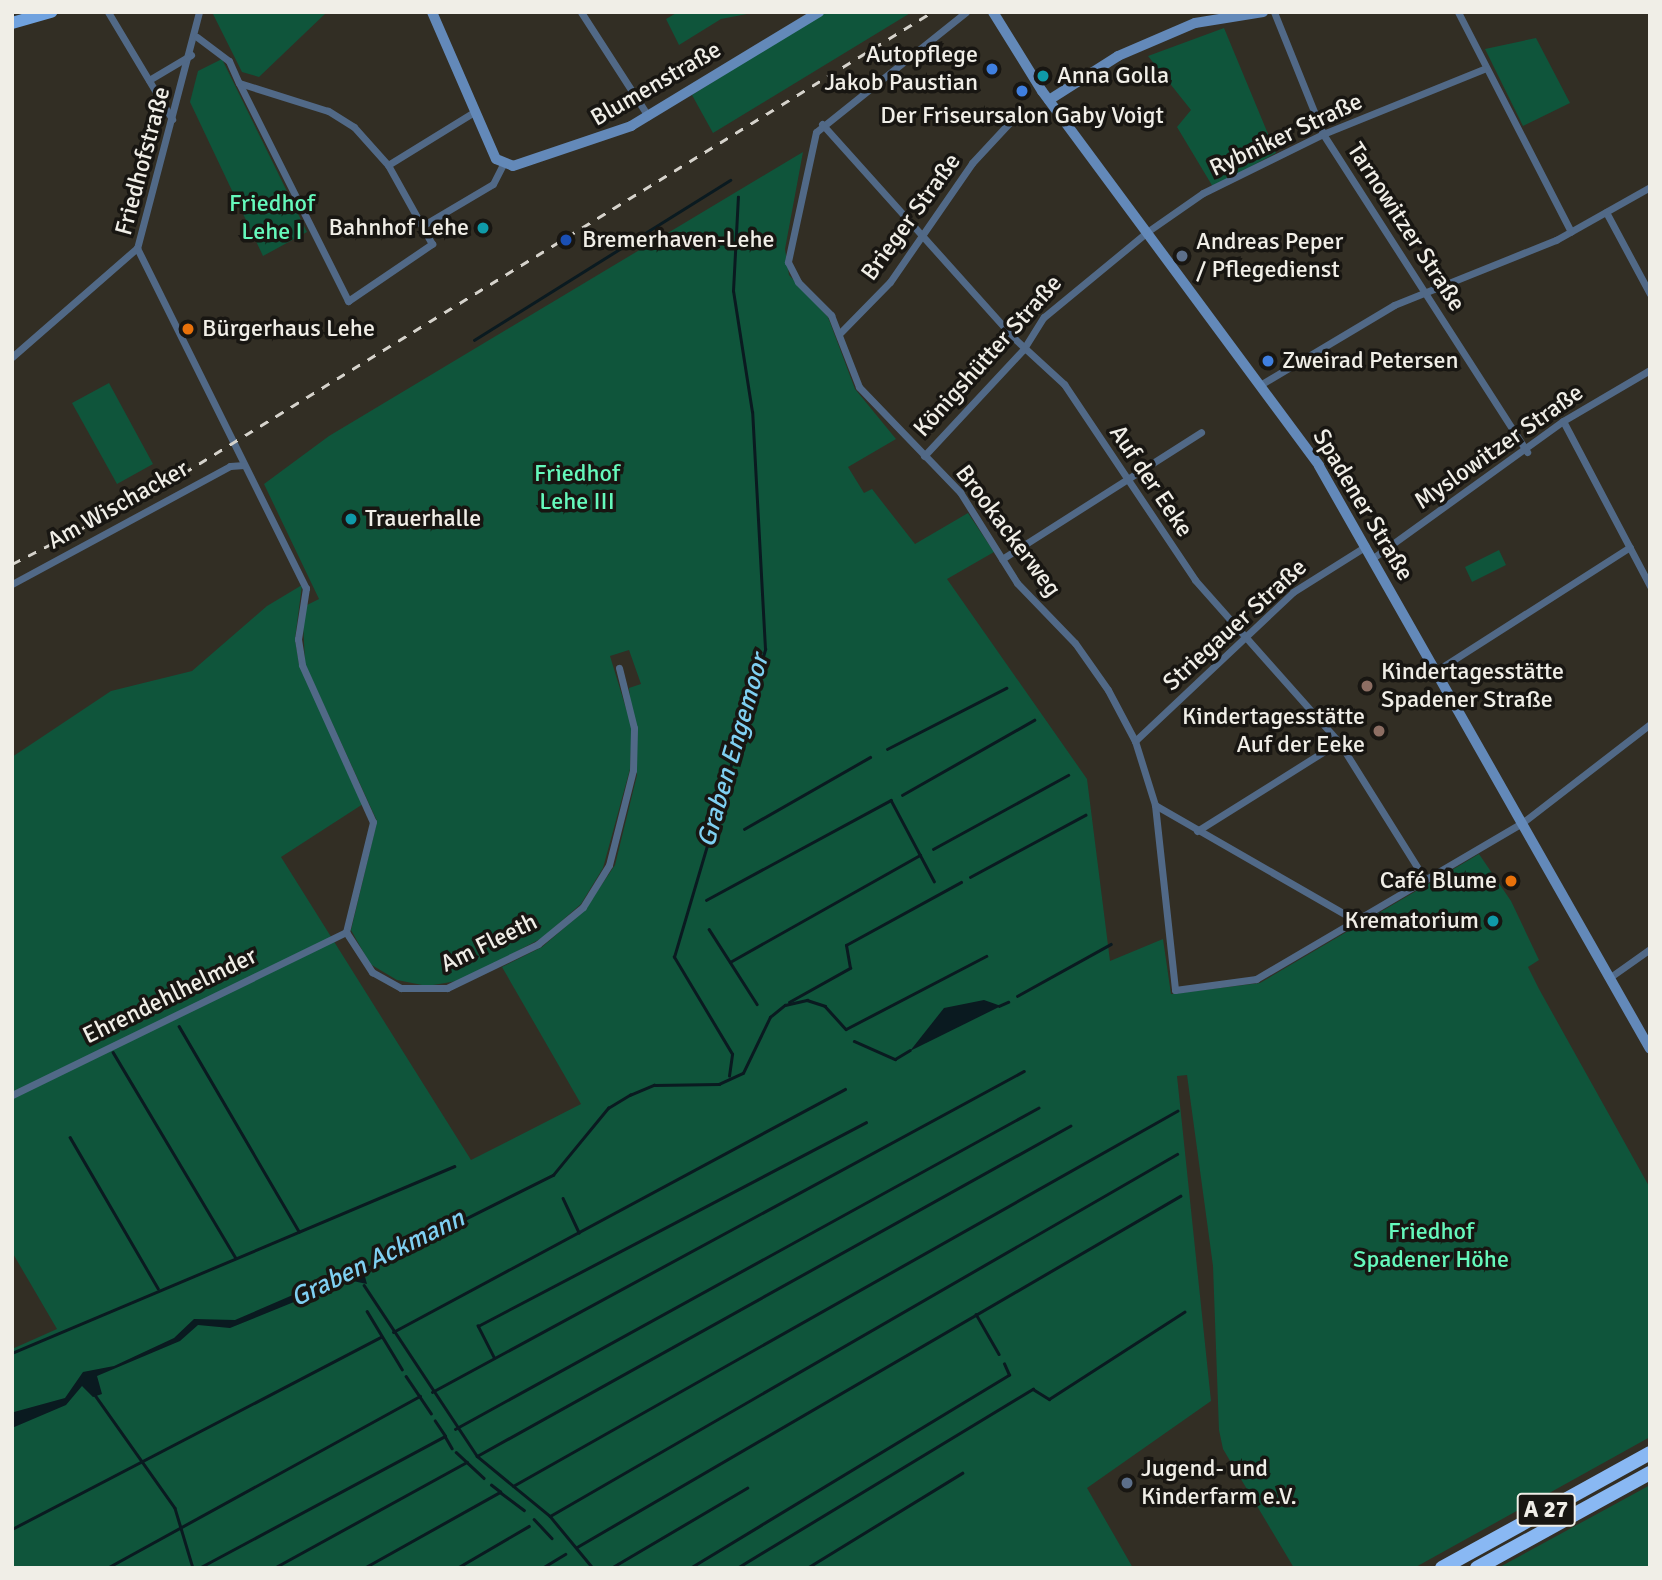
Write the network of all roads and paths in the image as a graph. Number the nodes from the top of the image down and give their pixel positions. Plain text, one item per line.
1 (51, 12) edge
2 (108, 12) edge
3 (199, 12) edge
4 (432, 12) edge
5 (582, 12) edge
6 (819, 12) edge
7 (967, 12) edge
8 (993, 12) edge
9 (1263, 12) edge
10 (1274, 12) edge
11 (1458, 12) edge
12 (12, 23) edge
13 (197, 37) junction
14 (192, 55) junction
15 (1486, 68) junction
16 (149, 80) junction
17 (239, 83) junction
18 (1049, 100) junction
19 (474, 112) junction
20 (648, 116) junction
21 (172, 119) junction
22 (1011, 121) dead end
23 (822, 124) junction
24 (1323, 134) junction
25 (503, 164) junction
26 (388, 165) junction
27 (1650, 187) edge
28 (1606, 212) junction
29 (422, 226) junction
30 (1147, 232) junction
31 (1571, 232) junction
32 (922, 237) junction
33 (137, 248) junction
34 (1426, 293) junction
35 (1650, 294) edge
36 (840, 333) junction
37 (1026, 346) junction
38 (12, 357) edge
39 (1650, 370) edge
40 (1260, 385) junction
41 (1563, 421) junction
42 (1201, 432) dead end
43 (1527, 452) junction
44 (924, 456) junction
45 (244, 465) junction
46 (1127, 481) junction
47 (1366, 546) junction
48 (1630, 547) junction
49 (1373, 558) junction
50 (1002, 559) junction
51 (12, 584) edge
52 (1650, 586) edge
53 (1247, 638) junction
54 (619, 668) dead end
55 (1436, 671) junction
56 (1650, 724) edge
57 (1135, 740) junction
58 (1339, 742) junction
59 (1155, 805) junction
60 (1522, 823) junction
61 (1197, 831) junction
62 (1424, 878) junction
63 (1355, 920) junction
64 (346, 932) junction
65 (1650, 949) edge
66 (1609, 978) junction
67 (1650, 1049) edge
68 (12, 1095) edge
69 (1650, 1453) edge
70 (1650, 1473) edge
71 (1442, 1568) edge
72 (1477, 1568) edge

1 - 12 main road
2 - 16 street
3 - 13 street, Friedhofstraße
4 - 19 street
5 - 20 street
6 - 20 street, Blumenstraße
7 - 23 street
8 - 18 street, Spadener Straße
9 - 18 street
10 - 24 street, Tarnowitzer Straße
11 - 15 street
13 - 14 street, Friedhofstraße
13 - 17 street
14 - 16 street
14 - 21 street, Friedhofstraße
15 - 24 street, Rybniker Straße
15 - 31 street
16 - 21 street
17 - 26 street
17 - 29 street
18 - 30 street, Spadener Straße
19 - 25 street
19 - 26 street
20 - 25 street, Blumenstraße
21 - 33 street, Friedhofstraße
22 - 32 street, Brieger Straße
23 - 32 street, Auf der Eeke
23 - 36 street, Brookackerweg
24 - 30 street, Rybniker Straße
24 - 34 street, Tarnowitzer Straße
25 - 29 street
26 - 29 street
27 - 28 street
28 - 31 street
28 - 35 street
30 - 37 street, Königshütter Straße
30 - 40 street, Spadener Straße
31 - 34 street
32 - 36 street, Brieger Straße
32 - 37 street, Auf der Eeke
33 - 38 street
33 - 45 street, Friedhofstraße
34 - 40 street
34 - 43 street, Tarnowitzer Straße
36 - 44 street, Brookackerweg
37 - 44 street, Königshütter Straße
37 - 46 street, Auf der Eeke
39 - 41 street, Myslowitzer Straße
40 - 47 street, Spadener Straße
41 - 43 street, Myslowitzer Straße
41 - 48 street
42 - 46 street
43 - 49 street, Myslowitzer Straße
44 - 50 street, Brookackerweg
45 - 51 street, Am Wischacker
45 - 64 street
46 - 50 street
46 - 53 street, Auf der Eeke
47 - 49 street, Spadener Straße
47 - 53 street, Striegauer Straße
48 - 52 street
48 - 55 street
49 - 55 street, Spadener Straße
50 - 57 street, Brookackerweg
53 - 57 street, Striegauer Straße
53 - 58 street, Auf der Eeke
54 - 64 street, Am Fleeth
55 - 60 street, Spadener Straße
56 - 60 street
57 - 59 street, Brookackerweg
58 - 61 street
58 - 62 street, Auf der Eeke
59 - 61 street
59 - 63 street, Brookackerweg
60 - 62 street
60 - 66 street, Spadener Straße
61 - 63 street
62 - 63 street
64 - 68 street, Ehrendehlhelmder
65 - 66 street
66 - 67 street, Spadener Straße
69 - 71 highway, A 27
70 - 72 highway, A 27

